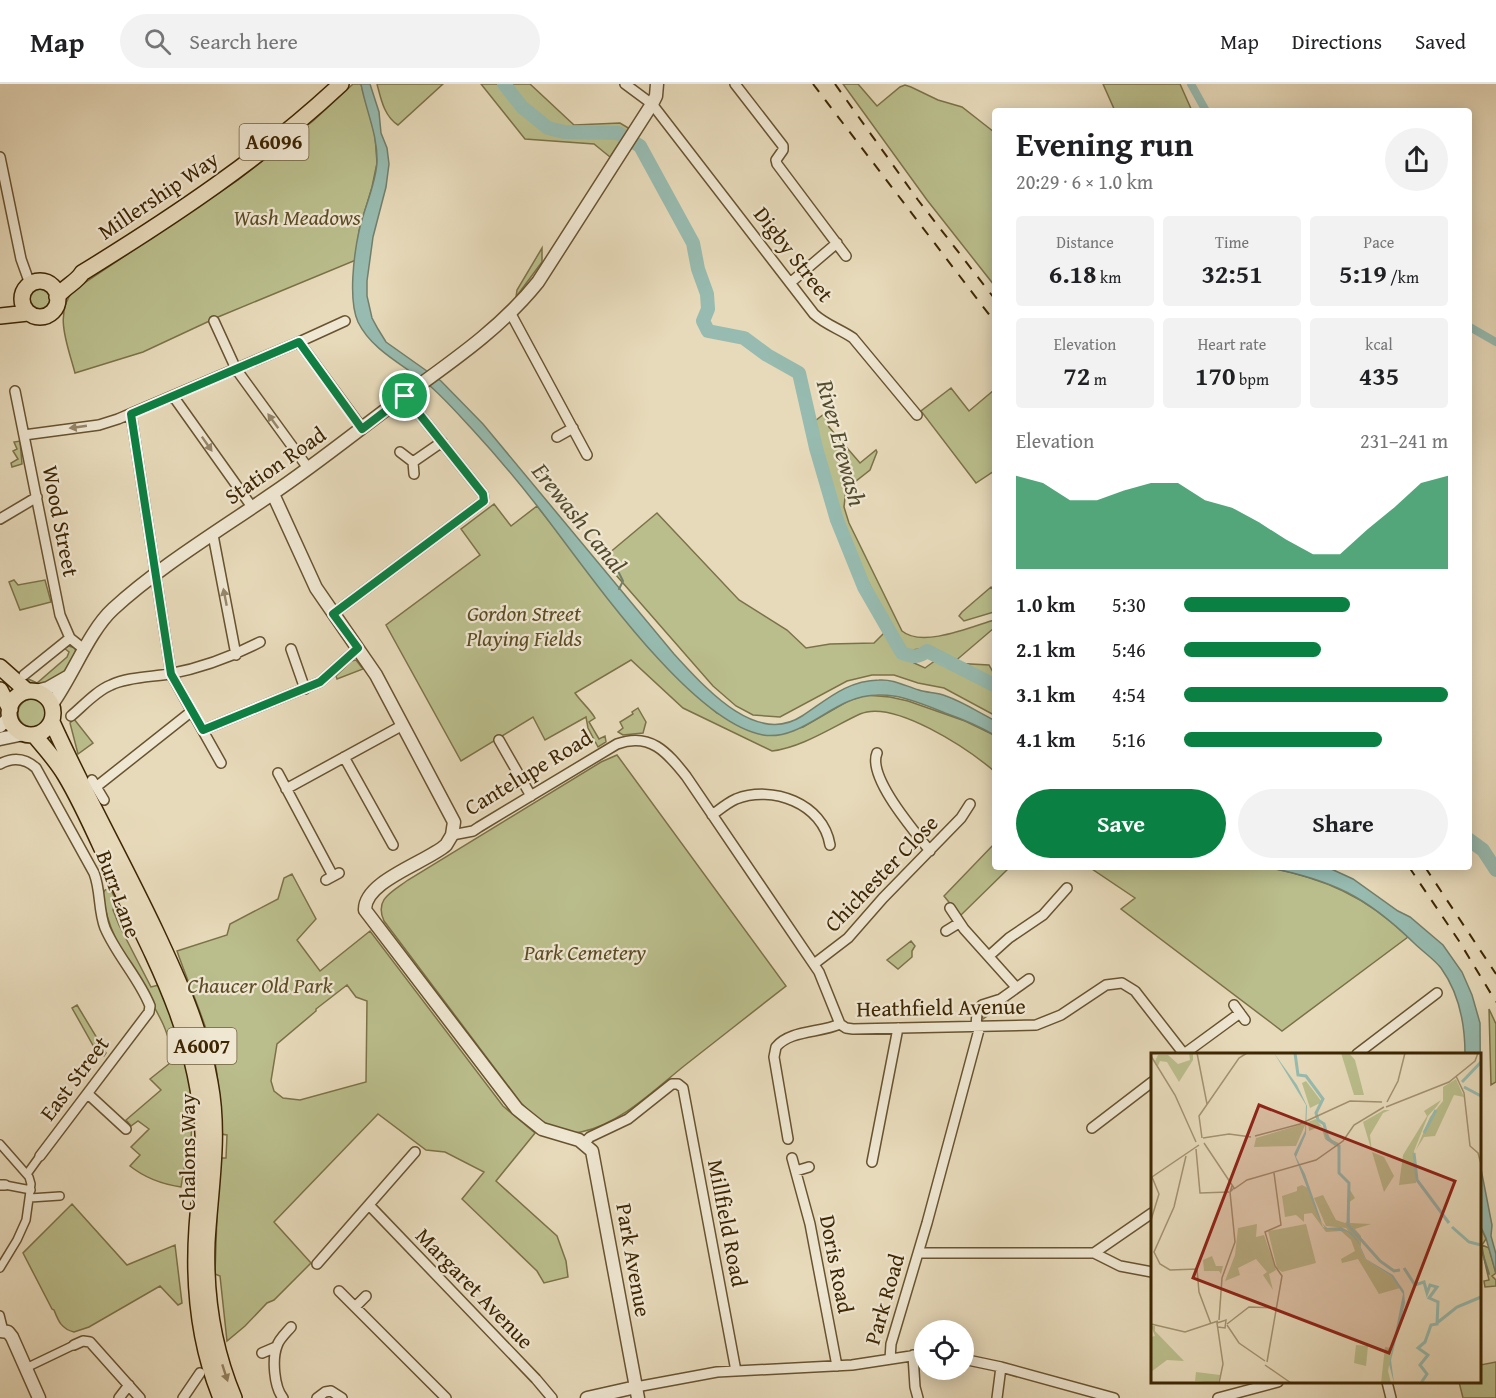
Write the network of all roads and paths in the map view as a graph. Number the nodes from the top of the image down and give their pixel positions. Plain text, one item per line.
1 (341, 84) edge
2 (625, 84) edge
3 (666, 84) edge
4 (735, 84) edge
5 (655, 95) edge
6 (0, 157) edge
7 (1, 169) edge
8 (837, 243) junction
9 (846, 256) dead end
10 (82, 273) junction
11 (790, 283) junction
12 (30, 284) junction
13 (48, 284) junction
14 (57, 297) junction
15 (25, 306) junction
16 (0, 310) edge
17 (511, 314) junction
18 (0, 316) edge
19 (214, 321) dead end
20 (345, 321) dead end
21 (299, 342) junction
22 (236, 369) junction
23 (15, 391) dead end
24 (173, 396) junction
25 (405, 396) junction
26 (131, 414) junction
27 (916, 415) dead end
28 (573, 428) junction
29 (362, 429) junction
30 (24, 435) junction
31 (557, 437) dead end
32 (442, 442) junction
33 (400, 452) dead end
34 (587, 455) dead end
35 (413, 462) junction
36 (308, 468) junction
37 (414, 474) dead end
38 (273, 494) junction
39 (37, 497) junction
40 (252, 507) junction
41 (0, 519) edge
42 (213, 535) junction
43 (154, 576) junction
44 (333, 614) junction
45 (70, 638) junction
46 (260, 642) dead end
47 (358, 648) junction
48 (291, 649) dead end
49 (85, 650) junction
50 (236, 655) junction
51 (0, 668) edge
52 (171, 674) junction
53 (24, 675) dead end
54 (70, 675) junction
55 (305, 689) junction
56 (0, 690) edge
57 (31, 691) junction
58 (52, 704) junction
59 (192, 711) junction
60 (71, 716) dead end
61 (6, 717) edge
62 (52, 722) junction
63 (403, 725) junction
64 (203, 730) junction
65 (29, 735) junction
66 (0, 739) edge
67 (499, 740) dead end
68 (877, 753) dead end
69 (344, 757) junction
70 (0, 764) edge
71 (221, 764) dead end
72 (278, 773) dead end
73 (286, 789) junction
74 (531, 796) junction
75 (104, 800) dead end
76 (970, 804) dead end
77 (712, 815) junction
78 (452, 835) junction
79 (830, 845) dead end
80 (393, 846) dead end
81 (930, 851) junction
82 (333, 876) dead end
83 (1067, 888) dead end
84 (1048, 895) dead end
85 (1056, 902) junction
86 (950, 908) dead end
87 (959, 923) junction
88 (946, 932) dead end
89 (989, 956) junction
90 (814, 964) junction
91 (1029, 979) dead end
92 (1016, 987) junction
93 (1437, 993) dead end
94 (1234, 1005) dead end
95 (150, 1006) joint
96 (840, 1024) junction
97 (978, 1026) junction
98 (898, 1028) junction
99 (1183, 1053) edge
100 (1186, 1053) edge
101 (1358, 1053) edge
102 (1151, 1083) edge
103 (88, 1094) junction
104 (785, 1124) junction
105 (774, 1126) dead end
106 (1092, 1128) dead end
107 (126, 1129) dead end
108 (788, 1139) dead end
109 (584, 1143) junction
110 (0, 1144) edge
111 (415, 1152) dead end
112 (40, 1156) joint
113 (792, 1158) dead end
114 (872, 1162) dead end
115 (809, 1167) dead end
116 (796, 1171) junction
117 (27, 1174) junction
118 (3, 1185) edge
119 (30, 1194) junction
120 (60, 1196) dead end
121 (370, 1206) junction
122 (1151, 1214) edge
123 (919, 1253) junction
124 (1094, 1253) junction
125 (317, 1264) dead end
126 (0, 1268) edge
127 (1151, 1272) edge
128 (339, 1291) dead end
129 (366, 1296) dead end
130 (355, 1307) junction
131 (0, 1315) edge
132 (291, 1327) dead end
133 (2, 1331) edge
134 (74, 1344) joint
135 (276, 1347) junction
136 (262, 1353) dead end
137 (913, 1355) joint
138 (890, 1359) junction
139 (974, 1361) edge
140 (837, 1366) junction
141 (1001, 1367) junction
142 (26, 1368) junction
143 (736, 1371) junction
144 (200, 1373) dead end
145 (1274, 1383) edge
146 (1387, 1383) edge
147 (129, 1386) junction
148 (637, 1393) edge
149 (39, 1398) edge
150 (120, 1398) edge
151 (140, 1398) edge
152 (183, 1398) edge
153 (221, 1398) edge
154 (234, 1398) edge
155 (283, 1398) edge
156 (317, 1398) edge
157 (342, 1398) edge
158 (446, 1398) edge
159 (552, 1398) edge
160 (587, 1398) edge
161 (918, 1398) edge
162 (997, 1398) edge
163 (1114, 1398) edge
164 (1218, 1398) edge
165 (1391, 1398) edge

1 - 10 main road, Millership Way / A6096
2 - 5 street, Digby Street
3 - 5 street
4 - 8 street
5 - 11 street, Digby Street
5 - 17 street, Station Road
6 - 7 street
7 - 12 street
8 - 9 street
8 - 11 street
10 - 13 main road, Millership Way / A6096
10 - 14 main road, Millership Way / A6096
11 - 27 street, Digby Street
12 - 13 main road, A6096
12 - 15 main road
13 - 14 main road
14 - 15 main road, A6096
15 - 16 main road, A6096
15 - 18 main road, A6096
17 - 25 street, Station Road
17 - 28 street
19 - 22 street
20 - 21 street
21 - 22 street
21 - 29 street
22 - 24 street
36 -> 22 street
23 - 30 street, Wood Street
24 - 26 street
24 -> 40 street
25 - 29 street, Station Road
25 - 32 street
26 -> 30 street
26 - 43 street
28 - 31 street
28 - 34 street
29 - 36 street, Station Road
30 - 39 street, Wood Street
32 - 35 street
32 - 44 street
33 - 35 street
35 - 37 street
36 - 38 street, Station Road
38 - 40 street, Station Road
38 - 44 street
39 - 41 street
39 - 45 street, Wood Street
40 - 42 street, Station Road
42 - 43 street, Station Road
50 -> 42 street
43 - 49 street, Station Road
43 - 52 street
44 - 47 street
45 - 49 street
45 - 53 street
46 - 50 street
47 - 55 street
47 - 63 street
48 - 55 street
49 - 54 street, Station Road
50 - 52 street
51 - 57 main road
52 - 59 street
52 - 60 street
54 - 57 street
54 - 58 street, Station Road
55 - 64 street
56 - 61 main road
57 - 58 main road
57 - 61 main road
58 - 62 main road
59 - 64 street
59 - 75 street
61 - 65 main road
62 - 65 main road
62 -> 154 main road, Chalons Way / A6007
63 - 69 street
63 - 78 street
64 - 71 street
65 - 66 street
65 - 153 main road, Chalons Way / A6007
67 - 74 street
68 - 81 street
69 - 73 street
69 - 80 street
70 - 95 street, Burr Lane
72 - 73 street
73 - 82 street
74 - 77 street, Cantelupe Road
74 - 78 street, Cantelupe Road
76 - 81 street, Chichester Close
77 - 79 street
77 - 90 street, Cantelupe Road
78 - 109 street, Cantelupe Road
81 - 90 street, Chichester Close
83 - 85 street
84 - 85 street
85 - 89 street
86 - 87 street
87 - 88 street
87 - 89 street
89 - 92 street
90 - 96 street, Cantelupe Road
91 - 92 street, Park Road
92 - 97 street, Park Road
93 - 101 street
94 - 100 street
95 - 103 street, East Street
96 - 98 street, Heathfield Avenue
96 - 104 street, Heathfield Avenue
97 - 98 street, Heathfield Avenue
97 - 99 street, Heathfield Avenue
97 - 123 street, Park Road
98 - 114 street
102 - 106 street
103 - 107 street
103 - 112 street, East Street
104 - 105 street
104 - 108 street, Heathfield Avenue
109 - 143 street, Millfield Road
109 - 148 street, Park Avenue
110 - 117 street
111 - 121 street
112 - 117 street, East Street
113 - 116 street, Doris Road
115 - 116 street
116 - 140 street, Doris Road
117 - 119 street
118 - 119 street
119 - 120 street
119 - 126 street
121 - 125 street
121 - 159 street, Margaret Avenue
122 - 124 street
123 - 124 street
123 - 138 street, Park Road
124 - 127 street
128 - 130 street
129 - 130 street
130 - 158 street
131 - 133 street
132 - 135 street
133 - 142 street
134 - 142 street
134 - 147 street
135 - 136 street
135 - 155 street
137 - 138 street
137 - 161 street
138 - 140 street, Park Road
139 - 141 street
140 - 143 street, Park Road
141 - 162 street
141 - 163 street
142 - 149 street
143 - 148 street, Park Road
144 - 152 street
145 - 164 street
146 - 165 street
147 - 150 street
147 - 151 street
148 - 160 street, Park Road
156 - 157 street

